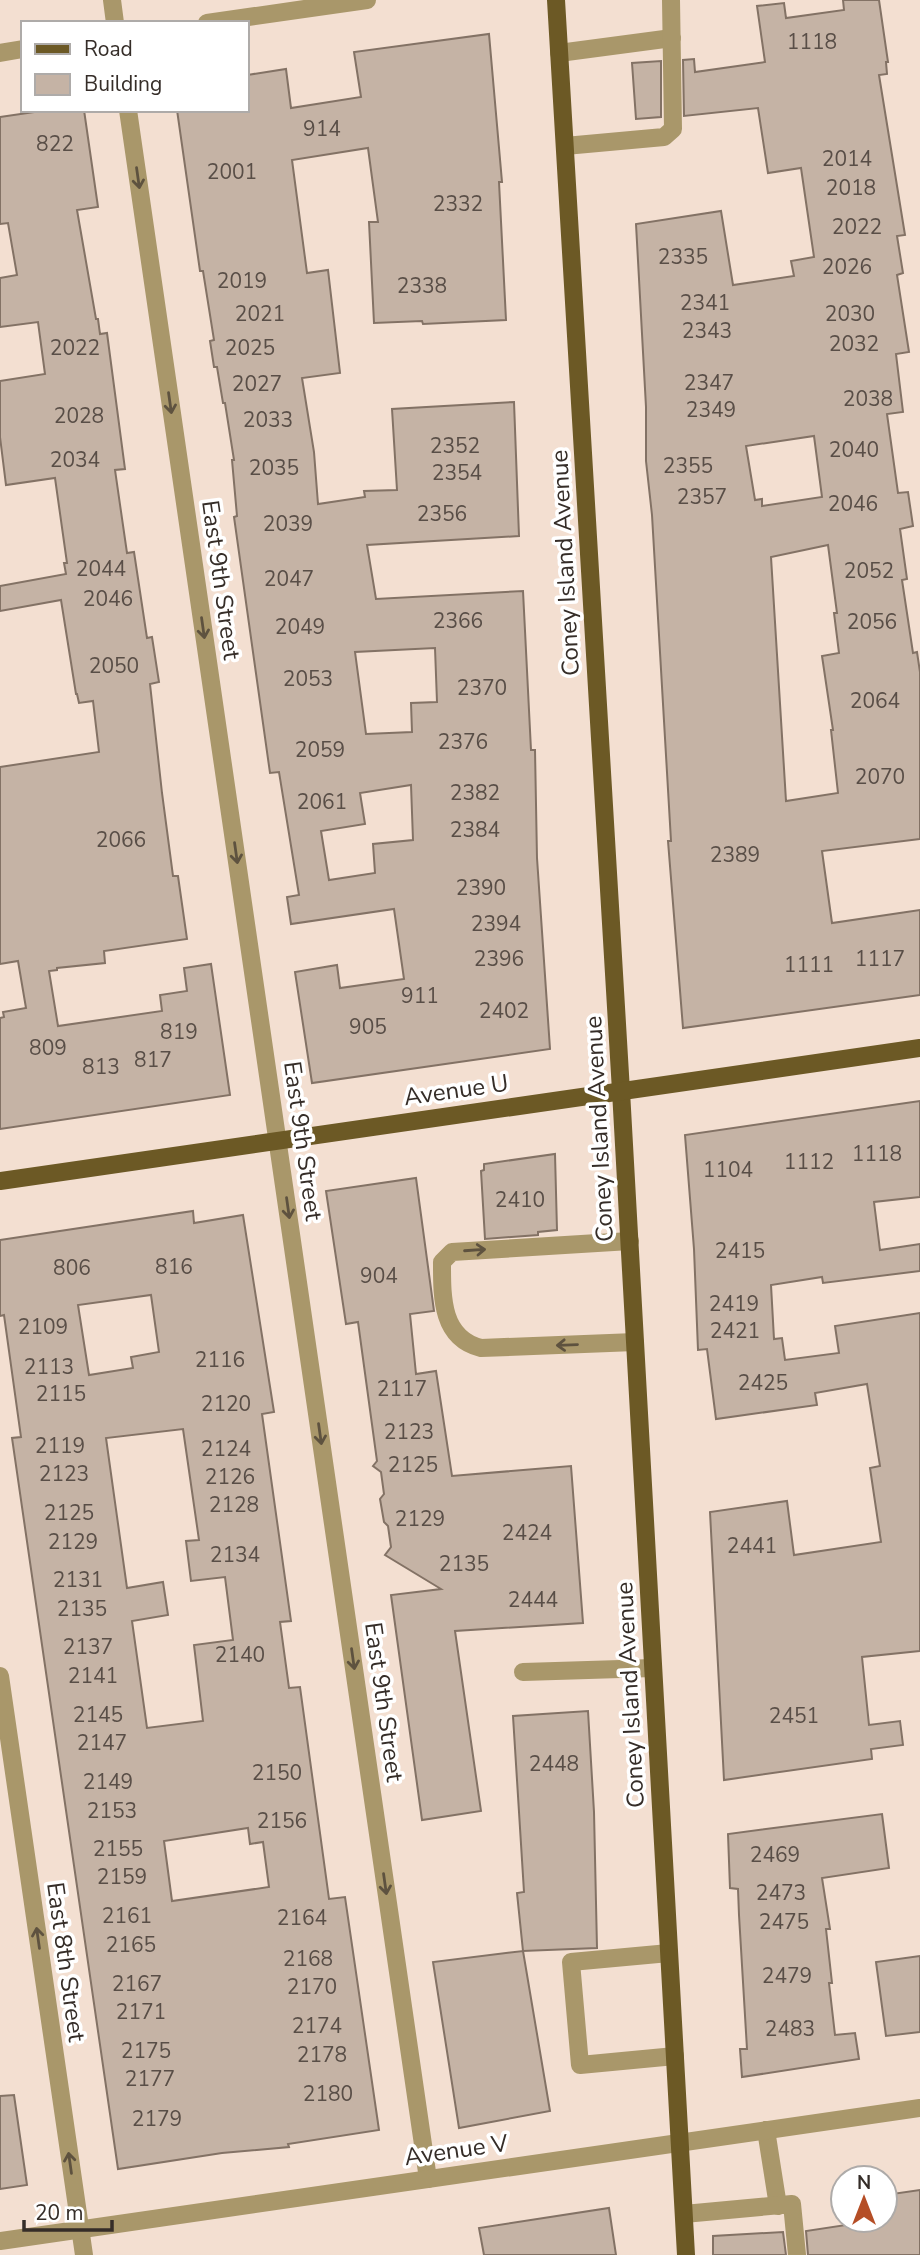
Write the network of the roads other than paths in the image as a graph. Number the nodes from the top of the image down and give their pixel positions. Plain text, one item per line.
1 (112, 0) edge
2 (367, 0) edge
3 (556, 0) edge
4 (671, 0) edge
5 (115, 21) edge
6 (221, 21) edge
7 (672, 38) junction
8 (21, 50) edge
9 (0, 53) edge
10 (559, 53) junction
11 (128, 112) edge
12 (565, 146) junction
13 (920, 1048) edge
14 (621, 1091) junction
15 (278, 1141) junction
16 (0, 1181) edge
17 (630, 1241) junction
18 (635, 1342) junction
19 (653, 1668) junction
20 (523, 1672) dead end
21 (0, 1676) edge
22 (669, 1953) junction
23 (675, 2056) junction
24 (920, 2108) edge
25 (766, 2130) junction
26 (680, 2143) junction
27 (428, 2179) junction
28 (778, 2206) junction
29 (684, 2214) junction
30 (80, 2229) junction
31 (0, 2241) edge
32 (84, 2255) edge
33 (687, 2255) edge
34 (797, 2255) edge

1 - 5 street
2 - 6 street
3 - 10 main road, Coney Island Avenue
4 - 7 street
7 - 10 street
7 - 12 street
8 - 9 street
10 - 12 main road, Coney Island Avenue
11 -> 15 street, East 9th Street
12 - 14 main road, Coney Island Avenue
13 - 14 main road, Avenue U
14 - 15 main road, Avenue U
14 - 17 main road, Coney Island Avenue
15 - 16 main road, Avenue U
15 -> 27 street, East 9th Street
17 - 18 main road, Coney Island Avenue
18 -> 17 street
18 - 19 main road, Coney Island Avenue
19 - 20 street
19 - 22 main road, Coney Island Avenue
30 -> 21 street, East 8th Street
22 - 23 main road, Coney Island Avenue
22 - 23 street
23 - 26 main road, Coney Island Avenue
24 - 25 street, Avenue V
25 - 26 street, Avenue V
25 - 28 street
26 - 27 street, Avenue V
26 - 29 main road, Coney Island Avenue
27 - 30 street, Avenue V
28 - 29 street
28 - 34 street
29 - 33 main road, Coney Island Avenue
30 - 31 street, Avenue V
30 - 32 street, East 8th Street

